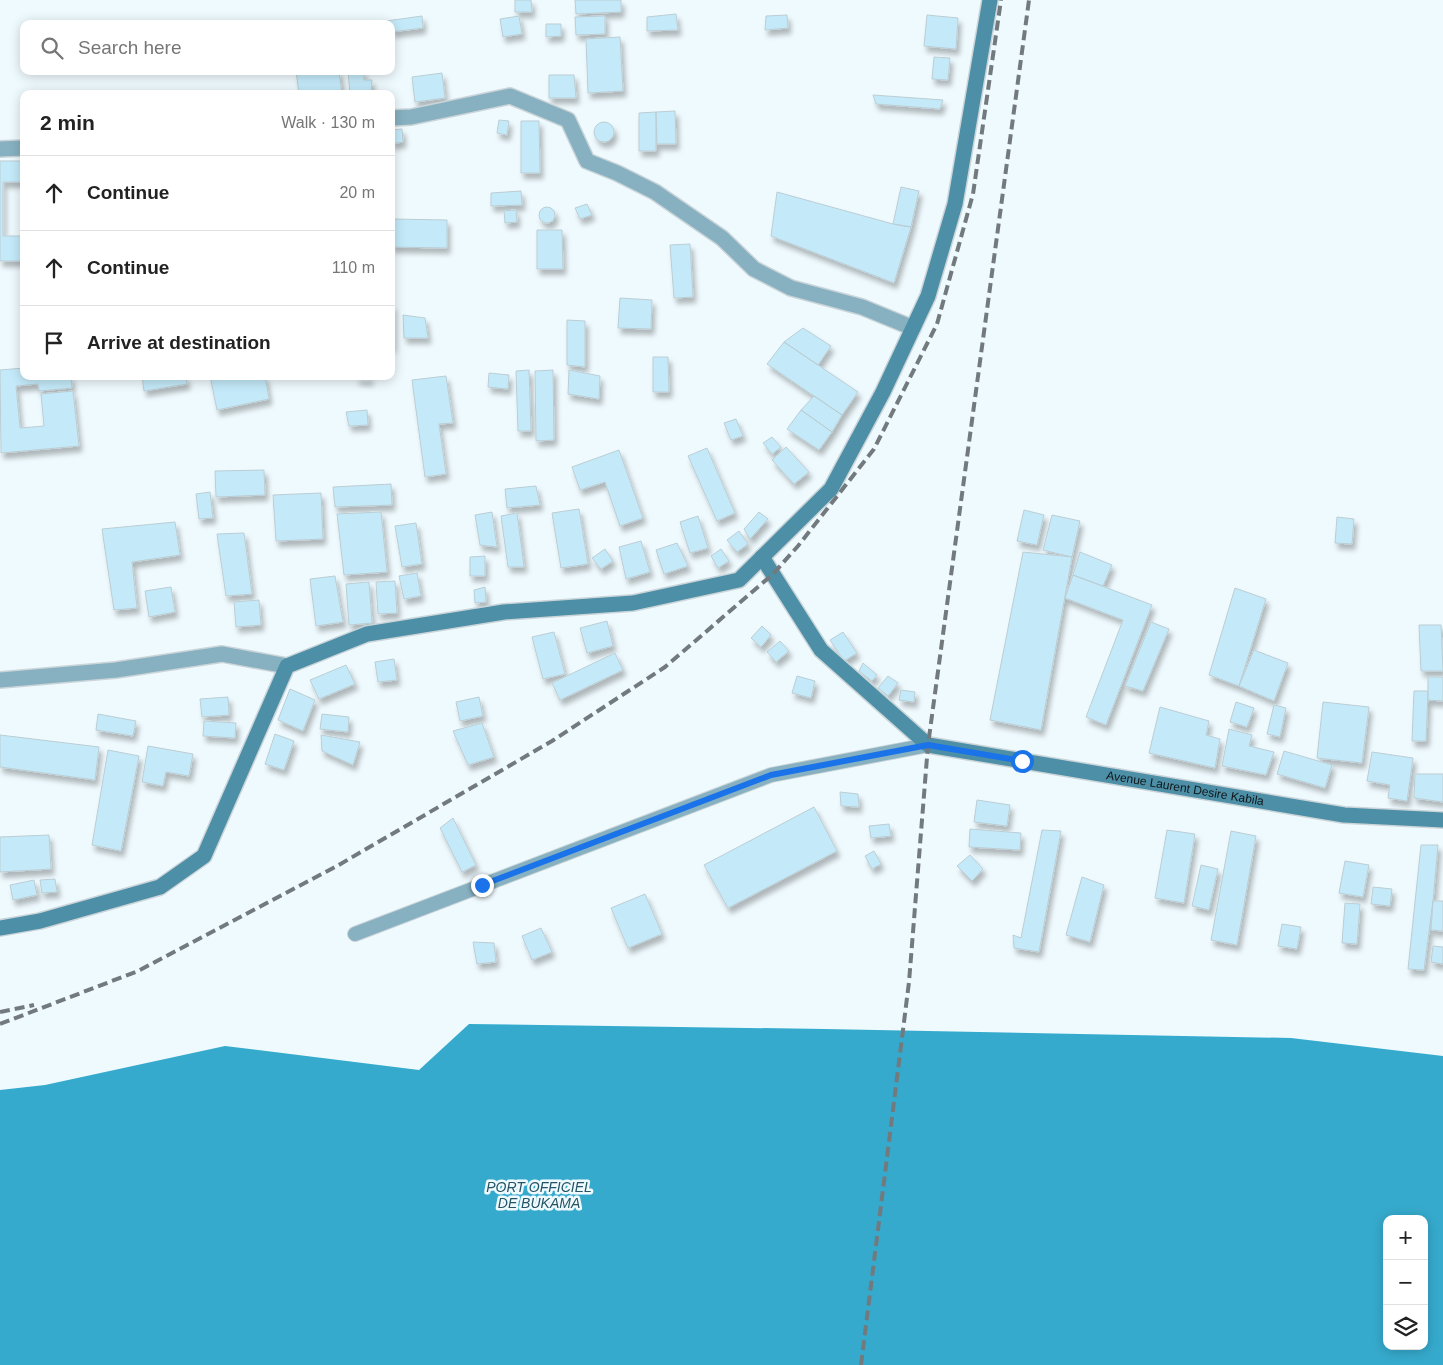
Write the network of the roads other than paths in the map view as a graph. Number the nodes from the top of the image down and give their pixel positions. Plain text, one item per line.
1 (990, 0) edge
2 (395, 118) edge
3 (0, 148) edge
4 (20, 148) edge
5 (913, 328) junction
6 (762, 557) junction
7 (287, 666) junction
8 (0, 680) edge
9 (928, 745) junction
10 (1443, 820) edge
11 (0, 928) edge
12 (355, 934) dead end

1 - 5 street
2 - 5 street
3 - 4 street
5 - 6 street
6 - 7 street
6 - 9 street
7 - 8 street
7 - 11 street
9 - 10 street, Avenue Laurent Desire Kabila
9 - 12 lane

